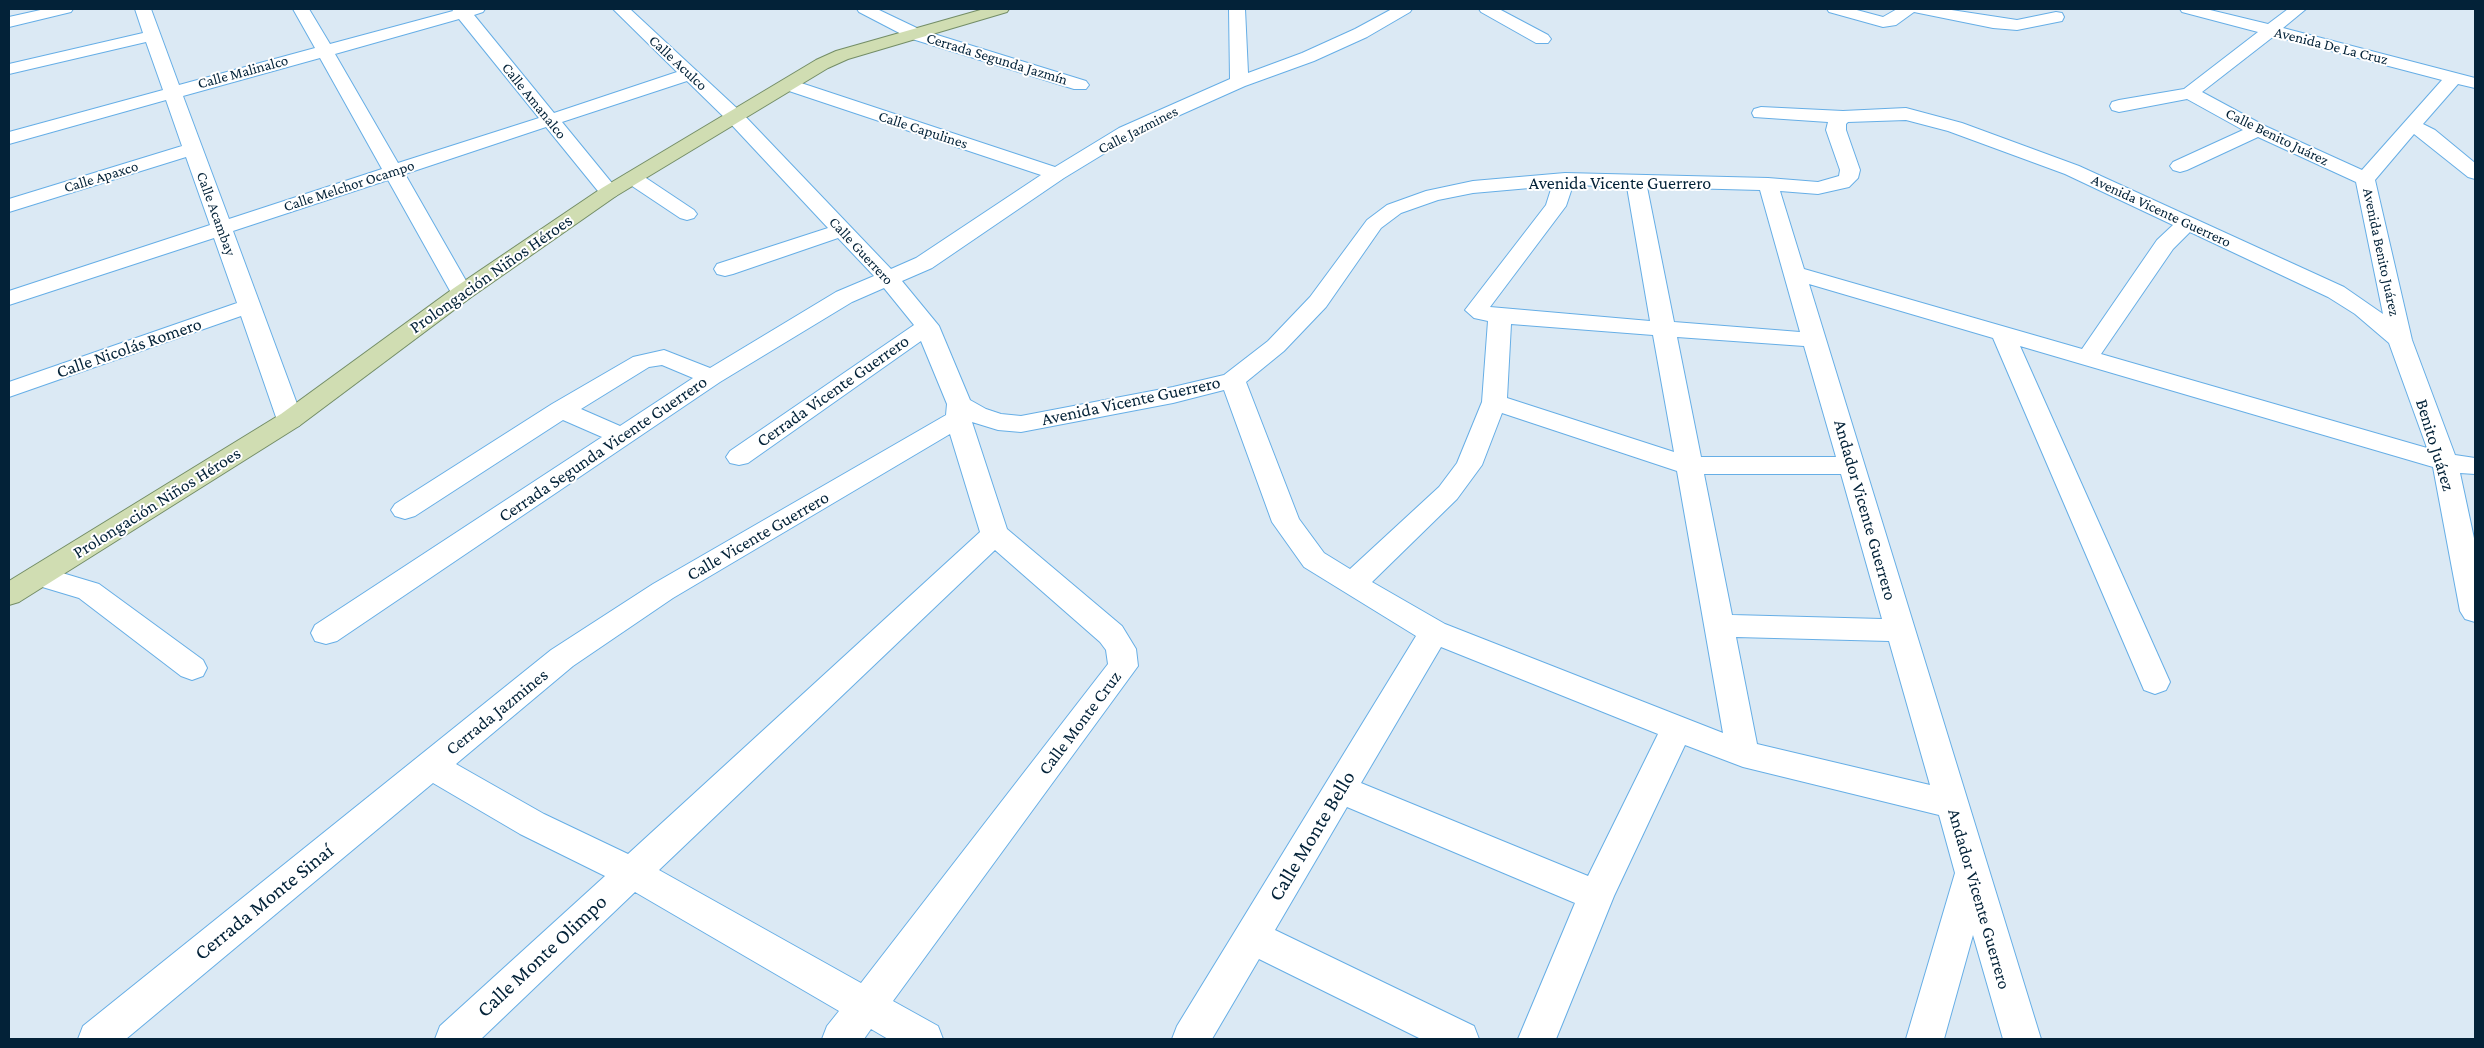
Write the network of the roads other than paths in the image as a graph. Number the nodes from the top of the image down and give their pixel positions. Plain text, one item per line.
1 (65, 9) edge
2 (143, 9) edge
3 (301, 9) edge
4 (621, 9) edge
5 (865, 9) edge
6 (1001, 9) edge
7 (1237, 9) edge
8 (1404, 9) edge
9 (1487, 9) edge
10 (1835, 9) edge
11 (1907, 9) edge
12 (1920, 9) edge
13 (2188, 9) edge
14 (2298, 9) edge
15 (467, 10) edge
16 (2056, 17) dead end
17 (9, 22) edge
18 (2272, 30) junction
19 (915, 34) junction
20 (152, 36) junction
21 (1542, 39) dead end
22 (325, 50) junction
23 (9, 69) edge
24 (690, 74) junction
25 (2454, 77) junction
26 (1239, 82) junction
27 (2475, 83) edge
28 (789, 85) junction
29 (1080, 85) dead end
30 (172, 91) junction
31 (2190, 93) junction
32 (2120, 106) dead end
33 (1761, 112) dead end
34 (735, 117) junction
35 (1843, 117) junction
36 (550, 119) junction
37 (2258, 130) junction
38 (2420, 130) junction
39 (9, 138) edge
40 (2475, 147) edge
41 (193, 149) junction
42 (2180, 166) dead end
43 (393, 171) junction
44 (2475, 173) edge
45 (1057, 174) junction
46 (632, 178) junction
47 (1565, 179) junction
48 (2365, 179) junction
49 (1636, 182) junction
50 (1768, 184) junction
51 (609, 192) junction
52 (9, 206) edge
53 (687, 214) dead end
54 (2187, 223) junction
55 (221, 228) junction
56 (842, 230) junction
57 (725, 269) dead end
58 (1794, 274) junction
59 (887, 277) junction
60 (462, 293) junction
61 (9, 298) edge
62 (249, 306) junction
63 (1488, 313) junction
64 (927, 326) junction
65 (1663, 329) junction
66 (2004, 334) junction
67 (1814, 340) junction
68 (2400, 340) junction
69 (2087, 358) junction
70 (711, 377) junction
71 (1233, 380) junction
72 (9, 390) edge
73 (1494, 402) junction
74 (560, 410) junction
75 (959, 411) junction
76 (290, 420) junction
77 (622, 436) junction
78 (739, 457) dead end
79 (2445, 462) junction
80 (1851, 465) junction
81 (1689, 466) junction
82 (2475, 466) edge
83 (404, 510) dead end
84 (995, 534) junction
85 (39, 576) junction
86 (1352, 584) junction
87 (9, 595) edge
88 (2475, 611) edge
89 (1719, 626) junction
90 (1900, 630) junction
91 (1434, 632) junction
92 (326, 633) dead end
93 (562, 658) joint
94 (192, 668) dead end
95 (2155, 682) dead end
96 (1677, 728) junction
97 (1743, 754) junction
98 (431, 766) junction
99 (1340, 789) junction
100 (1951, 804) junction
101 (631, 872) junction
102 (1972, 875) junction
103 (1596, 896) junction
104 (1252, 937) junction
105 (867, 1006) junction
106 (97, 1039) edge
107 (454, 1039) edge
108 (841, 1039) edge
109 (924, 1039) edge
110 (1190, 1039) edge
111 (1460, 1039) edge
112 (1538, 1039) edge
113 (1925, 1039) edge
114 (2022, 1039) edge

1 - 17 street
2 - 20 street, Calle Acambay
3 - 22 street
4 - 24 street, Calle Aculco
5 - 19 street, Cerrada Segunda Jazmín
6 - 19 main road, Prolongación Niños Héroes
7 - 26 street
8 - 26 street, Calle Jazmines
9 - 21 street
10 - 11 street
12 - 16 street
13 - 18 street, Avenida De La Cruz
14 - 18 street
15 - 22 street, Calle Malinalco
15 - 36 street, Calle Amanalco
18 - 25 street, Avenida De La Cruz
18 - 31 street
19 - 28 main road, Prolongación Niños Héroes
19 - 29 street, Cerrada Segunda Jazmín
20 - 23 street
20 - 30 street, Calle Acambay
22 - 30 street, Calle Malinalco
22 - 43 street
24 - 34 street, Calle Aculco
24 - 36 street, Calle Melchor Ocampo
25 - 27 street, Avenida De La Cruz
25 - 38 street, Avenida Benito Juárez
26 - 45 street, Calle Jazmines
28 - 34 main road, Prolongación Niños Héroes
28 - 45 street, Calle Capulines
30 - 39 street, Calle Malinalco
30 - 41 street, Calle Acambay
31 - 32 street
31 - 37 street, Calle Benito Juárez
33 - 35 street
34 - 46 main road, Prolongación Niños Héroes
34 - 56 street, Calle Guerrero
35 - 50 street
35 - 54 street, Avenida Vicente Guerrero
36 - 43 street, Calle Melchor Ocampo
36 - 51 street, Calle Amanalco
37 - 42 street
37 - 48 street, Calle Benito Juárez
38 - 40 street
38 - 44 street
38 - 48 street, Avenida Benito Juárez
41 - 52 street, Calle Apaxco
41 - 55 street, Calle Acambay
43 - 55 street, Calle Melchor Ocampo
43 - 60 street
45 - 59 street, Calle Jazmines
46 - 51 main road, Prolongación Niños Héroes
46 - 53 street
47 - 49 street, Avenida Vicente Guerrero
47 - 63 street
47 - 71 street, Avenida Vicente Guerrero
48 - 68 street, Avenida Benito Juárez
49 - 50 street, Avenida Vicente Guerrero
49 - 65 street
50 - 58 street, Andador Vicente Guerrero
51 - 60 main road, Prolongación Niños Héroes
54 - 68 street, Avenida Vicente Guerrero
54 - 69 street
55 - 61 street, Calle Melchor Ocampo
55 - 62 street, Calle Acambay
56 - 57 street
56 - 59 street, Calle Guerrero
58 - 66 street
58 - 67 street, Andador Vicente Guerrero
59 - 64 street, Calle Guerrero
59 - 70 street, Cerrada Segunda Vicente Guerrero
60 - 76 main road, Prolongación Niños Héroes
62 - 72 street, Calle Nicolás Romero
62 - 76 street, Calle Acambay
63 - 65 street
63 - 73 street
64 - 75 street, Calle Guerrero
64 - 78 street, Cerrada Vicente Guerrero
65 - 67 street
65 - 81 street
66 - 69 street
66 - 95 street
67 - 80 street, Andador Vicente Guerrero
68 - 79 street, Benito Juárez
69 - 79 street
70 - 74 street
70 - 77 street, Cerrada Segunda Vicente Guerrero
71 - 75 street, Avenida Vicente Guerrero
71 - 86 street
73 - 81 street
73 - 86 street
74 - 77 street
74 - 83 street
75 - 84 street
75 - 93 street, Calle Vicente Guerrero
76 - 85 main road, Prolongación Niños Héroes
77 - 92 street, Cerrada Segunda Vicente Guerrero
79 - 82 street
79 - 88 street, Benito Juárez
80 - 81 street
80 - 90 street, Andador Vicente Guerrero
81 - 89 street
84 - 101 street, Calle Monte Olimpo
84 - 105 street, Calle Monte Cruz
85 - 87 main road, Prolongación Niños Héroes
85 - 94 street
86 - 91 street
89 - 90 street
89 - 97 street
90 - 100 street, Andador Vicente Guerrero
91 - 96 street
91 - 99 street, Calle Monte Bello
93 - 98 street, Cerrada Jazmines
96 - 97 street
96 - 103 street
97 - 100 street
98 - 101 street
98 - 106 street, Cerrada Monte Sinaí
99 - 103 street
99 - 104 street, Calle Monte Bello
100 - 102 street, Andador Vicente Guerrero
101 - 105 street
101 - 107 street, Calle Monte Olimpo
102 - 113 street
102 - 114 street, Andador Vicente Guerrero
103 - 112 street
104 - 110 street, Calle Monte Bello
104 - 111 street
105 - 108 street, Calle Monte Cruz
105 - 109 street

